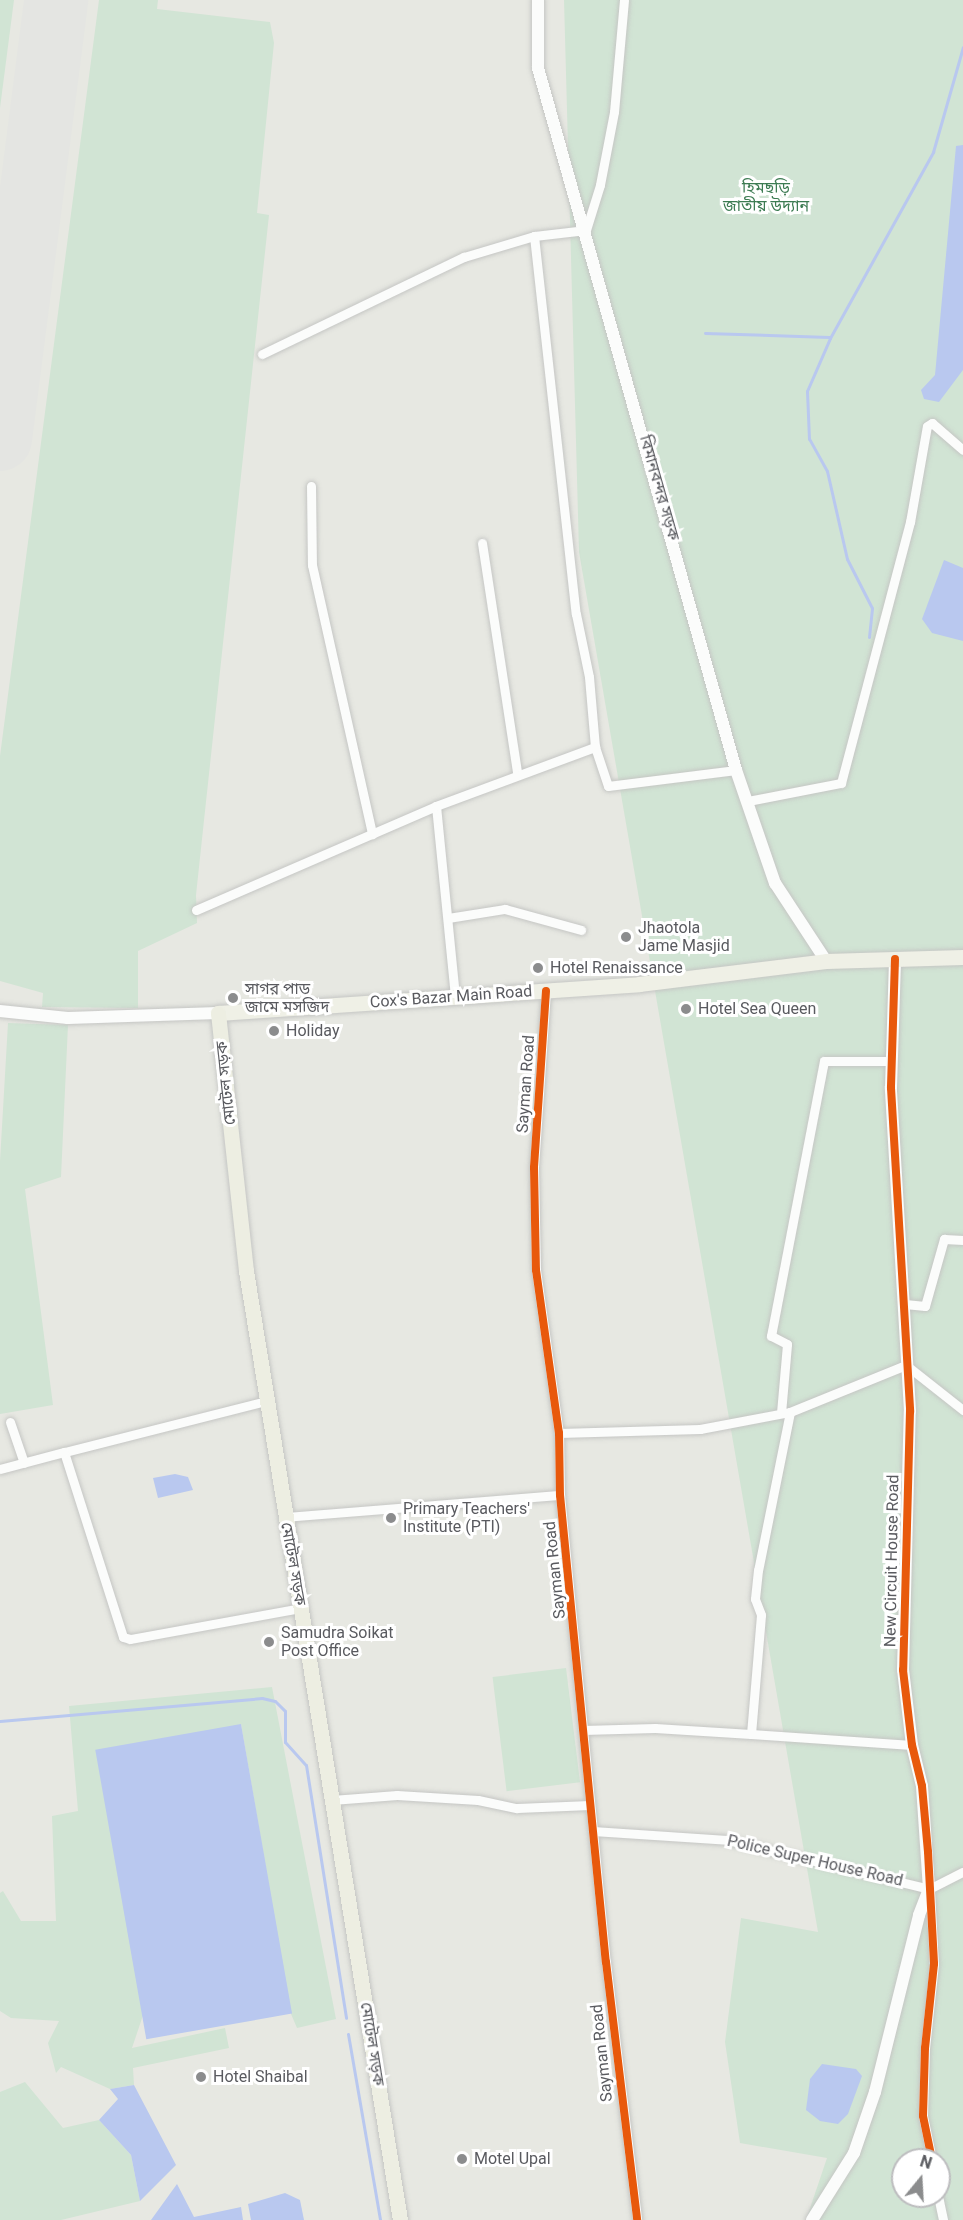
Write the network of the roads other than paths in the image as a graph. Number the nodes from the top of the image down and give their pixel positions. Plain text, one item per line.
1 (538, 0) edge
2 (624, 0) edge
3 (586, 230) junction
4 (534, 236) junction
5 (262, 354) dead end
6 (963, 450) edge
7 (311, 486) dead end
8 (482, 543) dead end
9 (596, 747) junction
10 (736, 770) junction
11 (517, 773) junction
12 (748, 801) junction
13 (436, 806) junction
14 (372, 834) junction
15 (196, 910) dead end
16 (448, 918) junction
17 (581, 930) dead end
18 (963, 957) edge
19 (895, 959) junction
20 (826, 961) junction
21 (546, 991) junction
22 (455, 997) junction
23 (0, 1011) edge
24 (218, 1013) junction
25 (892, 1061) junction
26 (963, 1240) edge
27 (905, 1304) junction
28 (906, 1365) junction
29 (266, 1401) junction
30 (963, 1410) edge
31 (785, 1412) junction
32 (10, 1422) dead end
33 (559, 1432) junction
34 (64, 1452) junction
35 (24, 1462) junction
36 (0, 1469) edge
37 (560, 1495) junction
38 (285, 1517) junction
39 (301, 1608) junction
40 (583, 1730) junction
41 (751, 1734) junction
42 (912, 1745) junction
43 (332, 1800) junction
44 (590, 1805) junction
45 (593, 1832) junction
46 (963, 1872) edge
47 (929, 1889) junction
48 (930, 2148) edge
49 (400, 2220) edge
50 (637, 2220) edge
51 (812, 2220) edge

1 - 3 street, বিমানবন্দর সড়ক
2 - 3 street
3 - 4 street
3 - 10 street, বিমানবন্দর সড়ক
4 - 5 street
4 - 9 street
6 - 12 street
7 - 14 street
8 - 11 street
9 - 10 street
9 - 11 street
10 - 12 street, বিমানবন্দর সড়ক
11 - 13 street
12 - 20 street, বিমানবন্দর সড়ক
13 - 14 street
13 - 16 street
14 - 15 street
16 - 17 street
16 - 22 street
18 - 19 main road, Cox's Bazar Main Road
19 - 20 main road, Cox's Bazar Main Road
19 - 25 street, New Circuit House Road
20 - 21 main road, Cox's Bazar Main Road
21 - 22 main road, Cox's Bazar Main Road
21 - 33 street, Sayman Road
22 - 24 main road, Cox's Bazar Main Road
23 - 24 street
24 - 29 highway, মোটেল সড়ক
25 - 27 street, New Circuit House Road
25 - 31 street
26 - 27 street
27 - 28 street, New Circuit House Road
28 - 30 street
28 - 31 street
28 - 42 street, New Circuit House Road
29 - 34 street
29 - 38 highway, মোটেল সড়ক
31 - 33 street
31 - 41 street
32 - 35 street
33 - 37 street, Sayman Road
34 - 35 street
34 - 39 street
35 - 36 street
37 - 38 street
37 - 40 street, Sayman Road
38 - 39 highway, মোটেল সড়ক
39 - 43 highway, মোটেল সড়ক
40 - 41 street
40 - 44 street, Sayman Road
41 - 42 street
42 - 47 street, New Circuit House Road
43 - 44 street
43 - 49 highway, মোটেল সড়ক
44 - 45 street, Sayman Road
45 - 47 street, Police Super House Road
45 - 50 street, Sayman Road
46 - 47 street
47 - 48 street, New Circuit House Road
47 - 51 street

